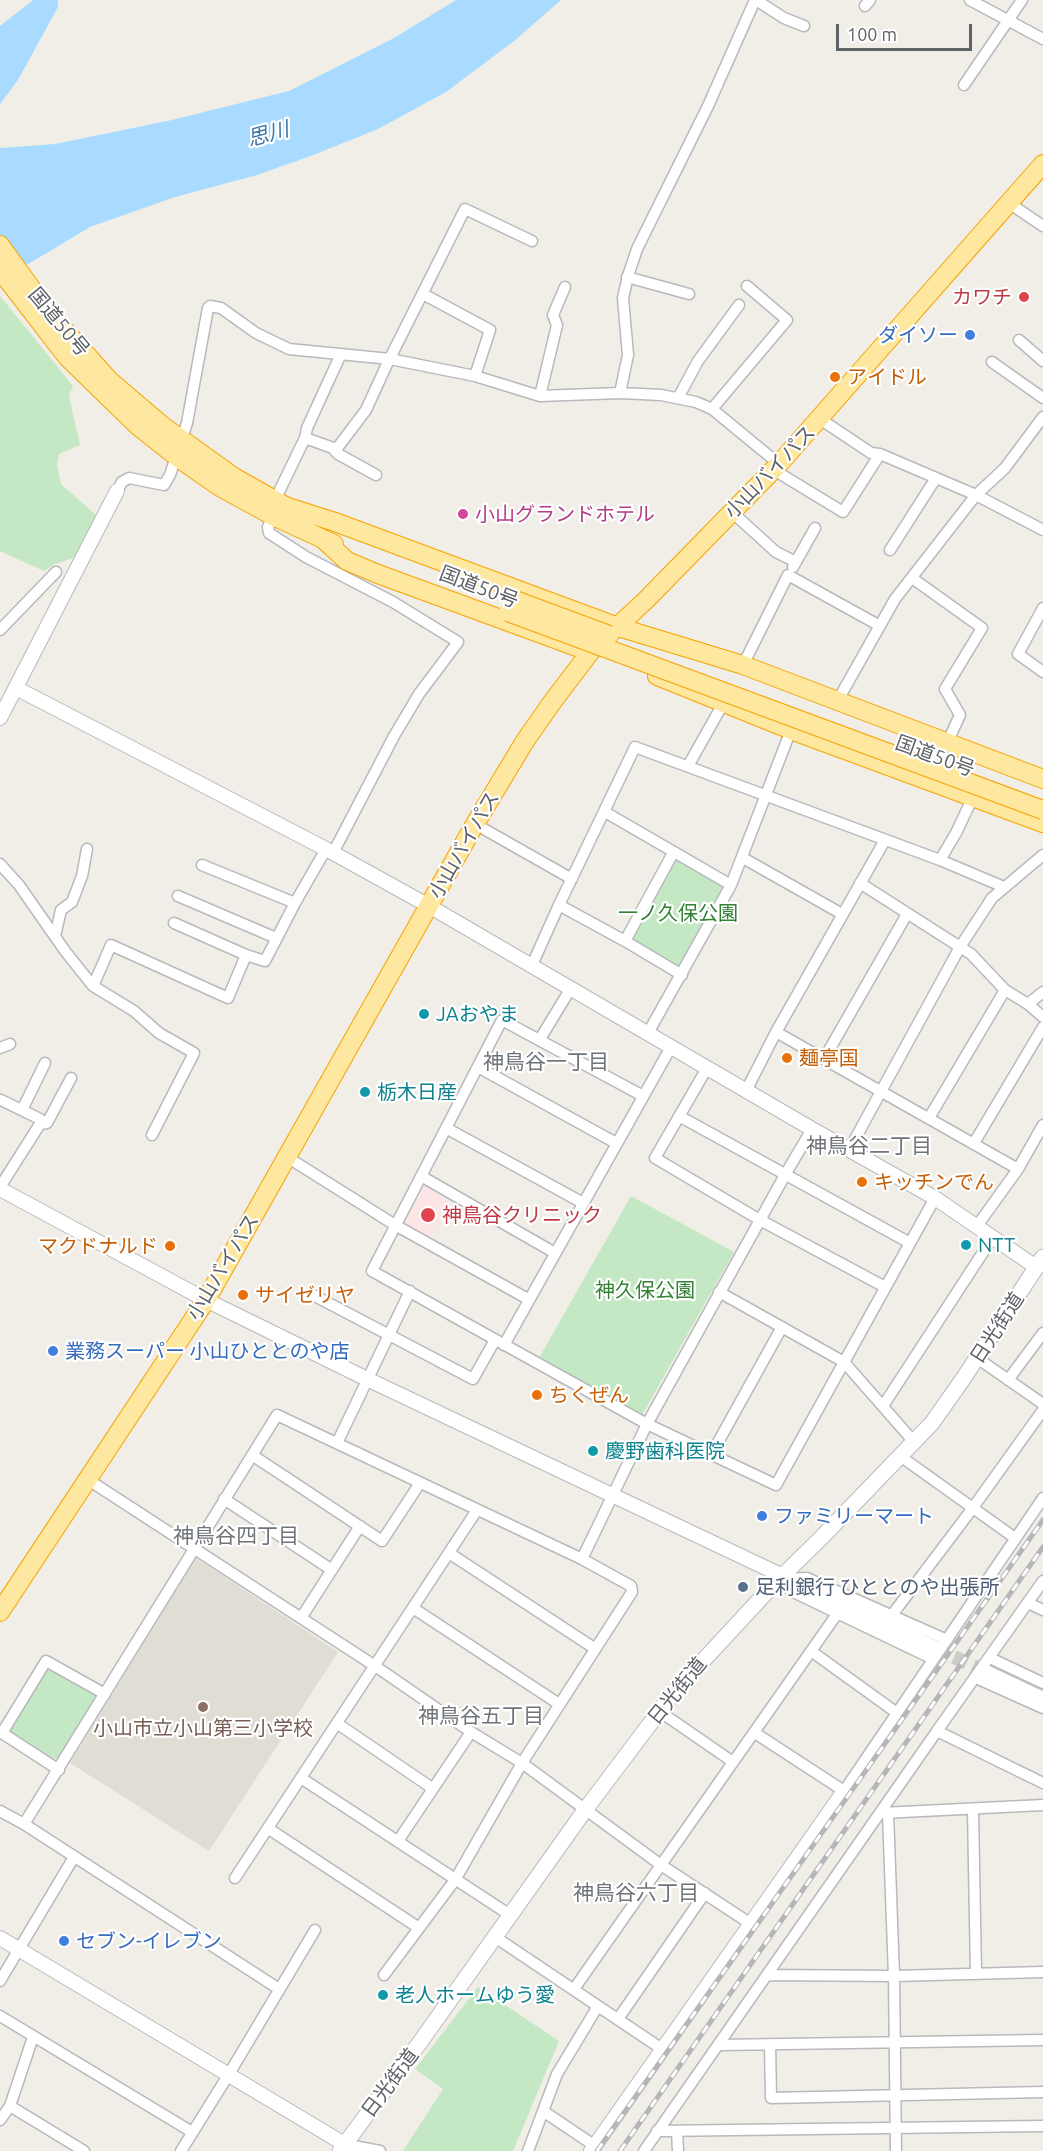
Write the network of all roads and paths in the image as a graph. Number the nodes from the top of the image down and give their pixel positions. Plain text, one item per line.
1 (756, 0) edge
2 (970, 0) edge
3 (1022, 0) edge
4 (1008, 20) junction
5 (804, 26) dead end
6 (1043, 39) edge
7 (964, 85) dead end
8 (1043, 164) edge
9 (1010, 203) junction
10 (1043, 226) edge
11 (532, 241) dead end
12 (0, 245) edge
13 (0, 270) edge
14 (627, 277) junction
15 (747, 286) dead end
16 (565, 287) dead end
17 (423, 294) junction
18 (689, 294) dead end
19 (739, 305) dead end
20 (1019, 340) dead end
21 (73, 352) junction
22 (341, 354) junction
23 (390, 359) junction
24 (1043, 361) edge
25 (992, 362) dead end
26 (475, 376) junction
27 (620, 393) junction
28 (540, 396) junction
29 (678, 398) junction
30 (1043, 398) edge
31 (712, 409) junction
32 (1043, 417) edge
33 (820, 419) junction
34 (305, 438) junction
35 (180, 449) junction
36 (336, 449) junction
37 (880, 454) junction
38 (777, 467) junction
39 (376, 475) dead end
40 (936, 478) junction
41 (117, 491) joint
42 (976, 495) junction
43 (278, 507) junction
44 (732, 512) junction
45 (815, 528) dead end
46 (1043, 530) edge
47 (324, 540) junction
48 (890, 550) dead end
49 (796, 562) junction
50 (56, 572) dead end
51 (788, 575) junction
52 (912, 578) junction
53 (510, 605) junction
54 (1043, 608) edge
55 (880, 626) junction
56 (618, 627) junction
57 (0, 630) edge
58 (591, 651) junction
59 (743, 665) junction
60 (1043, 672) edge
61 (16, 688) junction
62 (838, 700) junction
63 (724, 702) junction
64 (0, 718) edge
65 (791, 730) junction
66 (948, 741) junction
67 (688, 766) junction
68 (1043, 779) edge
69 (766, 795) junction
70 (973, 797) junction
71 (1043, 797) edge
72 (1043, 810) edge
73 (604, 812) junction
74 (475, 824) junction
75 (1043, 824) edge
76 (885, 840) junction
77 (87, 849) dead end
78 (330, 851) junction
79 (674, 853) junction
80 (1043, 855) edge
81 (743, 858) junction
82 (940, 860) junction
83 (0, 864) edge
84 (202, 865) dead end
85 (572, 879) junction
86 (860, 883) junction
87 (731, 885) junction
88 (1004, 887) junction
89 (178, 896) dead end
90 (295, 903) junction
91 (559, 905) junction
92 (429, 906) junction
93 (842, 914) junction
94 (907, 914) junction
95 (174, 922) dead end
96 (55, 936) junction
97 (276, 938) junction
98 (625, 941) junction
99 (960, 947) junction
100 (246, 955) junction
101 (532, 965) junction
102 (682, 975) junction
103 (93, 986) junction
104 (571, 988) junction
105 (1005, 990) junction
106 (1043, 992) edge
107 (1028, 1004) junction
108 (1043, 1017) edge
109 (1043, 1027) edge
110 (776, 1032) junction
111 (648, 1033) junction
112 (540, 1039) junction
113 (671, 1047) junction
114 (824, 1059) junction
115 (45, 1063) dead end
116 (478, 1066) junction
117 (707, 1068) junction
118 (71, 1078) dead end
119 (746, 1090) junction
120 (879, 1091) junction
121 (643, 1096) junction
122 (1, 1100) edge
123 (22, 1110) junction
124 (679, 1116) junction
125 (929, 1118) junction
126 (40, 1124) junction
127 (1043, 1125) edge
128 (446, 1128) junction
129 (812, 1129) junction
130 (152, 1135) dead end
131 (616, 1143) junction
132 (974, 1143) junction
133 (849, 1150) junction
134 (287, 1157) junction
135 (1018, 1170) junction
136 (785, 1175) junction
137 (421, 1176) junction
138 (0, 1188) edge
139 (935, 1198) junction
140 (583, 1203) junction
141 (760, 1220) junction
142 (395, 1225) junction
143 (977, 1226) junction
144 (993, 1238) junction
145 (910, 1243) junction
146 (555, 1253) junction
147 (1040, 1262) edge
148 (885, 1287) junction
149 (410, 1291) junction
150 (719, 1292) junction
151 (313, 1295) dead end
152 (528, 1299) junction
153 (206, 1300) junction
154 (782, 1327) junction
155 (1043, 1333) edge
156 (389, 1334) junction
157 (499, 1342) junction
158 (977, 1358) junction
159 (844, 1362) junction
160 (367, 1379) junction
161 (1008, 1380) junction
162 (1043, 1404) edge
163 (883, 1406) junction
164 (1043, 1410) edge
165 (647, 1424) junction
166 (914, 1442) junction
167 (337, 1443) junction
168 (252, 1455) junction
169 (711, 1455) junction
170 (900, 1456) junction
171 (87, 1479) junction
172 (420, 1483) junction
173 (612, 1496) junction
174 (1043, 1498) edge
175 (225, 1499) junction
176 (972, 1509) junction
177 (477, 1510) junction
178 (360, 1526) junction
179 (1015, 1538) junction
180 (194, 1549) junction
181 (449, 1553) junction
182 (582, 1559) junction
183 (332, 1570) junction
184 (784, 1577) junction
185 (1043, 1581) edge
186 (1028, 1603) junction
187 (413, 1608) junction
188 (1043, 1610) edge
189 (0, 1612) edge
190 (837, 1614) junction
191 (892, 1615) junction
192 (301, 1618) junction
193 (947, 1640) junction
194 (594, 1648) junction
195 (811, 1651) junction
196 (934, 1654) junction
197 (990, 1658) junction
198 (375, 1665) junction
199 (981, 1675) junction
200 (1043, 1683) edge
201 (105, 1694) junction
202 (1043, 1699) edge
203 (559, 1704) junction
204 (1043, 1708) edge
205 (659, 1712) junction
206 (897, 1713) junction
207 (338, 1724) junction
208 (937, 1731) junction
209 (471, 1732) junction
210 (754, 1732) junction
211 (734, 1761) junction
212 (522, 1763) junction
213 (59, 1770) junction
214 (301, 1778) junction
215 (1043, 1783) edge
216 (432, 1788) junction
217 (844, 1791) junction
218 (1043, 1804) edge
219 (585, 1810) junction
220 (973, 1810) junction
221 (0, 1811) edge
222 (884, 1813) junction
223 (24, 1824) junction
224 (269, 1828) junction
225 (398, 1841) junction
226 (74, 1857) junction
227 (661, 1865) junction
228 (236, 1878) dead end
229 (455, 1880) junction
230 (705, 1893) junction
231 (510, 1916) junction
232 (751, 1924) junction
233 (419, 1928) junction
234 (315, 1930) dead end
235 (495, 1937) junction
236 (0, 1938) edge
237 (18, 1948) junction
238 (1043, 1972) edge
239 (976, 1974) junction
240 (384, 1975) dead end
241 (768, 1976) junction
242 (894, 1976) junction
243 (1, 1978) edge
244 (279, 1989) junction
245 (574, 1989) junction
246 (598, 2006) junction
247 (0, 2016) edge
248 (618, 2019) junction
249 (33, 2037) junction
250 (1043, 2040) edge
251 (895, 2041) junction
252 (770, 2044) junction
253 (719, 2045) junction
254 (662, 2049) junction
255 (229, 2074) junction
256 (1043, 2092) edge
257 (896, 2094) junction
258 (10, 2106) junction
259 (543, 2111) junction
260 (0, 2120) edge
261 (1043, 2126) edge
262 (896, 2128) junction
263 (657, 2131) junction
264 (677, 2131) junction
265 (192, 2132) junction
266 (593, 2148) edge
267 (347, 2149) edge
268 (84, 2151) edge
269 (181, 2151) edge
270 (380, 2151) edge
271 (528, 2151) edge
272 (644, 2151) edge
273 (678, 2151) edge
274 (896, 2151) edge

1 - 5 street
1 - 14 street
2 - 4 street
3 - 4 street
4 - 6 street
4 - 7 street
8 - 9 highway, 小山バイパス
9 - 10 street
9 - 33 highway, 小山バイパス
11 - 17 street
12 - 21 highway, 国道50号
13 - 21 highway, 国道50号
14 - 18 street
14 - 27 street
15 - 31 street
16 - 28 street
17 - 23 street
17 - 26 street
19 - 29 street
20 - 24 street
21 - 35 highway, 国道50号
22 - 23 street
22 - 34 street
22 - 35 street
23 - 26 street
23 - 36 street
25 - 30 street
26 - 28 street
27 - 28 street
27 - 29 street
29 - 31 street
31 - 38 street
32 - 42 street
33 - 37 street
33 - 38 highway, 小山バイパス
34 - 36 street
34 - 43 street
35 - 41 street
35 - 43 highway, 国道50号
36 - 39 street
37 - 38 street
37 - 40 street
38 - 44 highway, 小山バイパス
40 - 42 street
40 - 48 street
41 - 61 street
42 - 46 street
42 - 52 street
43 - 47 highway, 国道50号
43 - 53 highway, 国道50号
43 - 56 highway
43 - 78 street
44 - 49 street
44 - 56 highway, 小山バイパス
45 - 49 street
47 - 53 highway, 国道50号
47 - 58 highway
49 - 51 street
50 - 57 street
51 - 55 street
51 - 59 street
52 - 55 street
52 - 66 street
53 - 71 highway, 国道50号, bridge
53 - 72 highway, 国道50号, bridge
54 - 60 street
55 - 62 street
56 - 58 highway, 小山バイパス
56 - 59 highway
58 - 63 highway
58 - 74 highway, 小山バイパス
59 - 62 highway
61 - 64 street
61 - 78 street
62 - 66 highway
63 - 65 highway
63 - 67 street
65 - 69 street
65 - 70 highway
66 - 68 highway
67 - 69 street
67 - 73 street
69 - 76 street
69 - 81 street
70 - 75 highway
70 - 82 street
73 - 79 street
73 - 85 street
74 - 85 street
74 - 92 highway, 小山バイパス
76 - 82 street
76 - 86 street
77 - 96 street
78 - 90 street
78 - 92 street
79 - 87 street
79 - 98 street
80 - 88 street
81 - 87 street
81 - 93 street
82 - 88 street
83 - 96 street
84 - 90 street
85 - 91 street
86 - 93 street
86 - 94 street
87 - 102 street
88 - 99 street
89 - 97 street
90 - 97 street
91 - 98 street
91 - 101 street
92 - 101 street
92 - 134 highway, 小山バイパス
93 - 110 street
94 - 99 street
94 - 114 street
95 - 100 street
96 - 103 street
97 - 100 street
98 - 102 street
99 - 105 street
99 - 120 street
100 - 103 street
101 - 104 street
102 - 111 street
103 - 130 street
104 - 111 street
104 - 112 street
105 - 107 street
105 - 125 street
106 - 107 street
107 - 108 street
109 - 132 street
110 - 114 street
110 - 119 street
111 - 113 street
112 - 116 street
112 - 121 street
113 - 117 street
113 - 121 street
114 - 120 street
115 - 123 street
116 - 128 street
116 - 131 street
117 - 119 street
117 - 124 street
118 - 126 street
119 - 129 street
120 - 125 street
120 - 133 street
121 - 131 street
122 - 123 street
123 - 126 street
124 - 136 street
124 - 141 street
125 - 132 street
126 - 138 street
127 - 135 street
128 - 137 street
128 - 140 street
129 - 133 street
129 - 136 street
131 - 140 street
132 - 135 street
133 - 139 street
134 - 142 street
134 - 153 highway, 小山バイパス
135 - 143 street
136 - 141 street
136 - 145 street
137 - 142 street
137 - 146 street
138 - 153 street
139 - 143 street
139 - 145 street
140 - 146 street
141 - 148 street
141 - 150 street
142 - 149 street
142 - 152 street
143 - 144 street
144 - 147 street
144 - 163 street
145 - 148 street
146 - 152 street
147 - 158 main road, 日光街道
148 - 159 street
149 - 156 street
149 - 157 street
150 - 154 street
150 - 165 street
151 - 156 street
152 - 157 street
153 - 160 street
153 - 171 highway, 小山バイパス
154 - 159 street
154 - 169 street
155 - 161 street
156 - 157 street
156 - 160 street
157 - 165 street
158 - 161 street
158 - 166 main road, 日光街道
159 - 163 street
159 - 169 street
160 - 167 street
160 - 173 street
161 - 162 street
163 - 166 street
164 - 176 street
165 - 169 street
165 - 173 street
166 - 170 main road, 日光街道
167 - 168 street
167 - 172 street
168 - 175 street
168 - 178 street
170 - 176 street
170 - 184 main road, 日光街道
171 - 180 street
171 - 189 highway, 小山バイパス
172 - 177 street
172 - 178 street
173 - 182 street
173 - 184 street
174 - 179 street
175 - 180 street
175 - 183 street
176 - 179 street
176 - 191 street
177 - 181 street
177 - 182 street
178 - 183 street
179 - 193 street
180 - 192 street
180 - 201 street
181 - 187 street
181 - 194 street
182 - 194 street
183 - 192 street
184 - 190 street
184 - 191 street
184 - 196 street
184 - 205 main road, 日光街道
185 - 186 street
186 - 188 street
186 - 197 street
187 - 198 street
187 - 203 street
190 - 195 street
190 - 196 street
191 - 193 street
192 - 198 street
193 - 196 street
194 - 203 street
195 - 206 street
195 - 210 street
196 - 206 street
197 - 199 street
197 - 200 street
198 - 207 street
198 - 209 street
199 - 202 street
199 - 204 street
199 - 208 street
201 - 213 street
201 - 213 street
203 - 212 street
205 - 211 street
205 - 219 main road, 日光街道
206 - 217 street
207 - 214 street
207 - 216 street
208 - 215 street
208 - 222 street
209 - 212 street
209 - 216 street
210 - 211 street
210 - 217 street
211 - 227 street
212 - 219 street
212 - 229 street
213 - 223 street
214 - 224 street
214 - 225 street
216 - 225 street
217 - 232 street
218 - 220 street
219 - 227 street
219 - 231 main road, 日光街道
220 - 222 street
220 - 239 street
221 - 223 street
222 - 241 street
222 - 242 street
223 - 226 street
224 - 228 street
224 - 233 street
225 - 229 street
226 - 237 street
226 - 244 street
227 - 230 street
227 - 245 street
229 - 231 street
229 - 233 street
230 - 232 street
230 - 248 street
231 - 235 main road, 日光街道
232 - 254 street
233 - 240 street
234 - 244 street
235 - 245 street
235 - 267 main road, 日光街道
236 - 237 street
237 - 243 street
237 - 255 street
238 - 239 street
239 - 242 street
241 - 242 street
241 - 253 street
242 - 251 street
244 - 255 street
245 - 246 street
246 - 248 street
246 - 259 street
247 - 249 street
248 - 254 street
249 - 258 street
249 - 265 street
250 - 251 street
251 - 252 street
251 - 257 street
252 - 253 street
252 - 257 street
253 - 263 street
254 - 266 street
255 - 265 street
255 - 267 street
256 - 257 street
257 - 262 street
258 - 260 street
258 - 268 street
259 - 266 street
259 - 271 street
261 - 262 street
262 - 264 street
262 - 274 street
263 - 264 street
263 - 272 street
264 - 273 street
265 - 269 street
267 - 270 street

